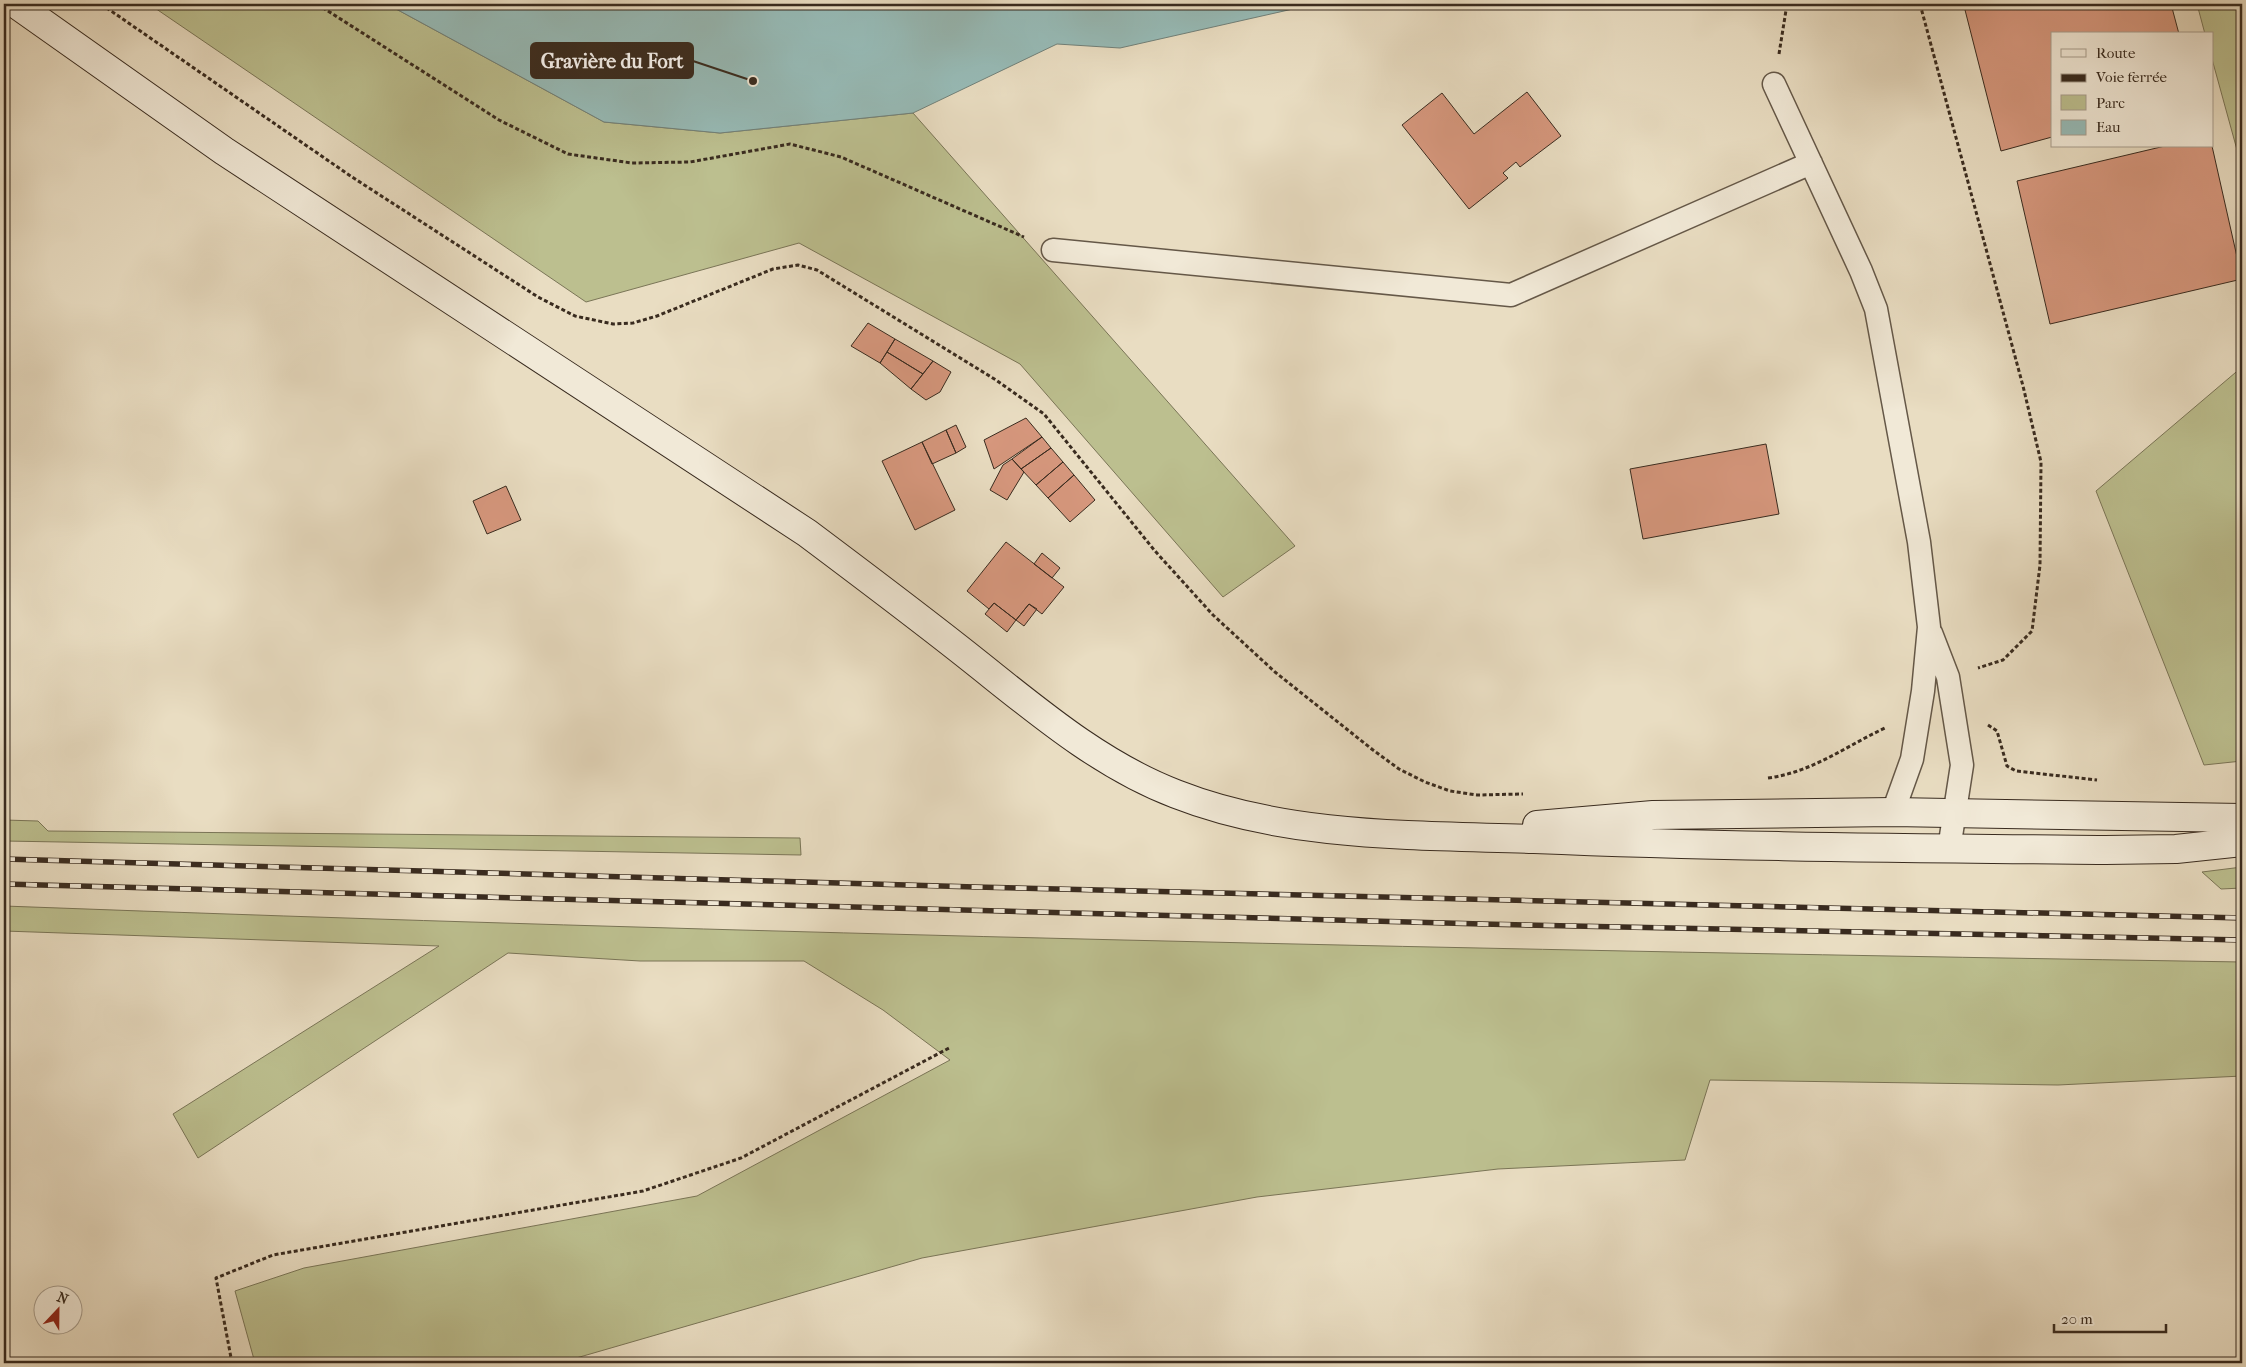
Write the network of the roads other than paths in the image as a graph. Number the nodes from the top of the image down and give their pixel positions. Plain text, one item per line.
1 (16, 4) edge
2 (1774, 84) road end
3 (1811, 163) junction
4 (1053, 250) road end
5 (1929, 627) junction
6 (1893, 812) junction
7 (1956, 813) junction
8 (2242, 818) edge
9 (1414, 834) junction
10 (2242, 842) edge
11 (1949, 849) junction

1 - 9 main road
2 - 3 lane
3 - 4 lane
3 - 5 lane
5 - 6 lane
5 - 7 lane
6 - 7 main road
6 - 9 main road
7 - 8 main road
7 - 11 lane
9 - 11 main road
10 - 11 main road

